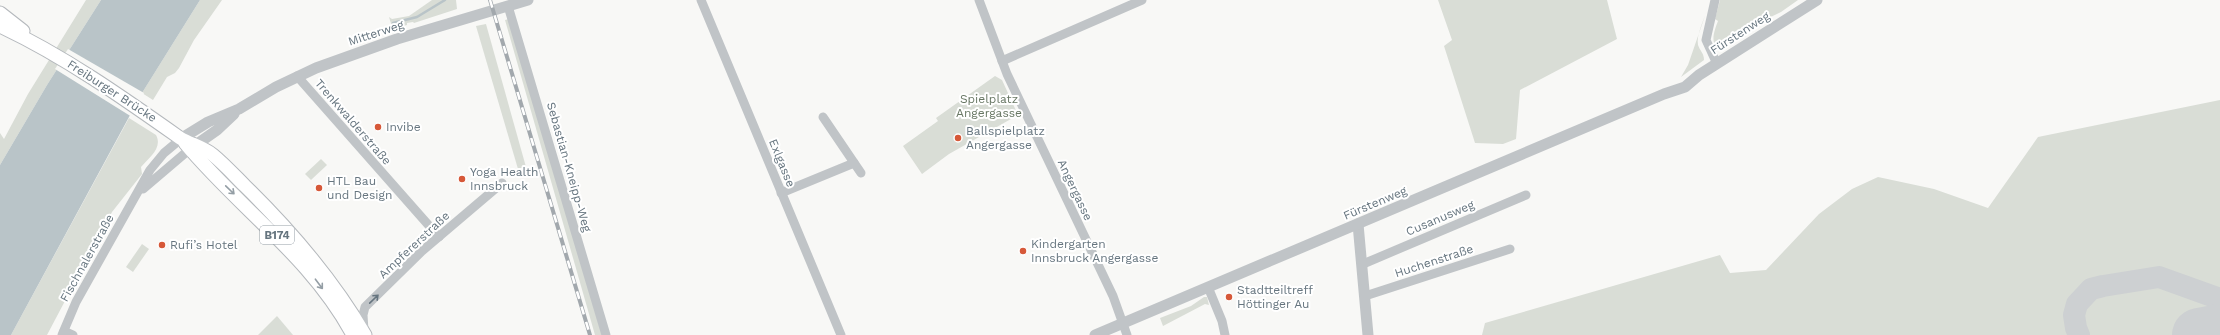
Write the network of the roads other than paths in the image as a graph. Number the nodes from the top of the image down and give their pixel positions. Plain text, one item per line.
1 (528, 0) edge
2 (701, 0) edge
3 (979, 0) edge
4 (1142, 0) edge
5 (1715, 0) edge
6 (1817, 0) edge
7 (508, 6) junction
8 (0, 13) edge
9 (0, 26) edge
10 (41, 46) junction
11 (1002, 61) junction
12 (1717, 64) junction
13 (297, 76) junction
14 (239, 109) junction
15 (823, 117) dead end
16 (182, 138) junction
17 (193, 147) junction
18 (854, 163) junction
19 (861, 173) dead end
20 (502, 183) dead end
21 (781, 193) junction
22 (137, 194) junction
23 (1526, 195) dead end
24 (1358, 224) junction
25 (439, 236) junction
26 (1510, 249) dead end
27 (1363, 264) junction
28 (1208, 287) junction
29 (1365, 296) junction
30 (1124, 323) junction
31 (63, 333) edge
32 (73, 335) edge
33 (360, 335) edge
34 (606, 335) edge
35 (841, 335) edge
36 (1096, 335) edge
37 (1127, 335) edge
38 (1225, 335) edge
39 (1368, 335) edge

1 - 7 street, Mitterweg
2 - 21 street, Exlgasse
3 - 11 street, Angergasse
4 - 11 street
5 - 12 street
6 - 12 street, Fürstenweg
7 - 13 street, Mitterweg
7 - 34 street, Sebastian-Kneipp-Weg
8 - 10 main road, B174
9 - 10 main road, B174
10 - 16 main road, Freiburger Brücke / B174
11 - 30 street, Angergasse
12 - 24 street, Fürstenweg
13 - 14 street, Mitterweg
13 - 25 street, Trenkwalderstraße
14 - 16 street, Mitterweg
14 - 17 street, Mitterweg
15 - 18 street
16 - 17 main road, B174
16 - 22 street, Fischnalerstraße
17 - 22 street, Fischnalerstraße
17 - 33 main road, B174
18 - 19 street
18 - 21 street
20 - 25 street, Ampfererstraße
21 - 35 street, Exlgasse
22 - 31 street, Fischnalerstraße
23 - 27 street, Cusanusweg
24 - 27 street
24 - 28 street, Fürstenweg
33 -> 25 street, Ampfererstraße
26 - 29 street, Huchenstraße
27 - 29 street
28 - 30 street, Fürstenweg
28 - 38 street
29 - 39 street
30 - 36 street, Fürstenweg
30 - 37 street, Angergasse
31 - 32 street

